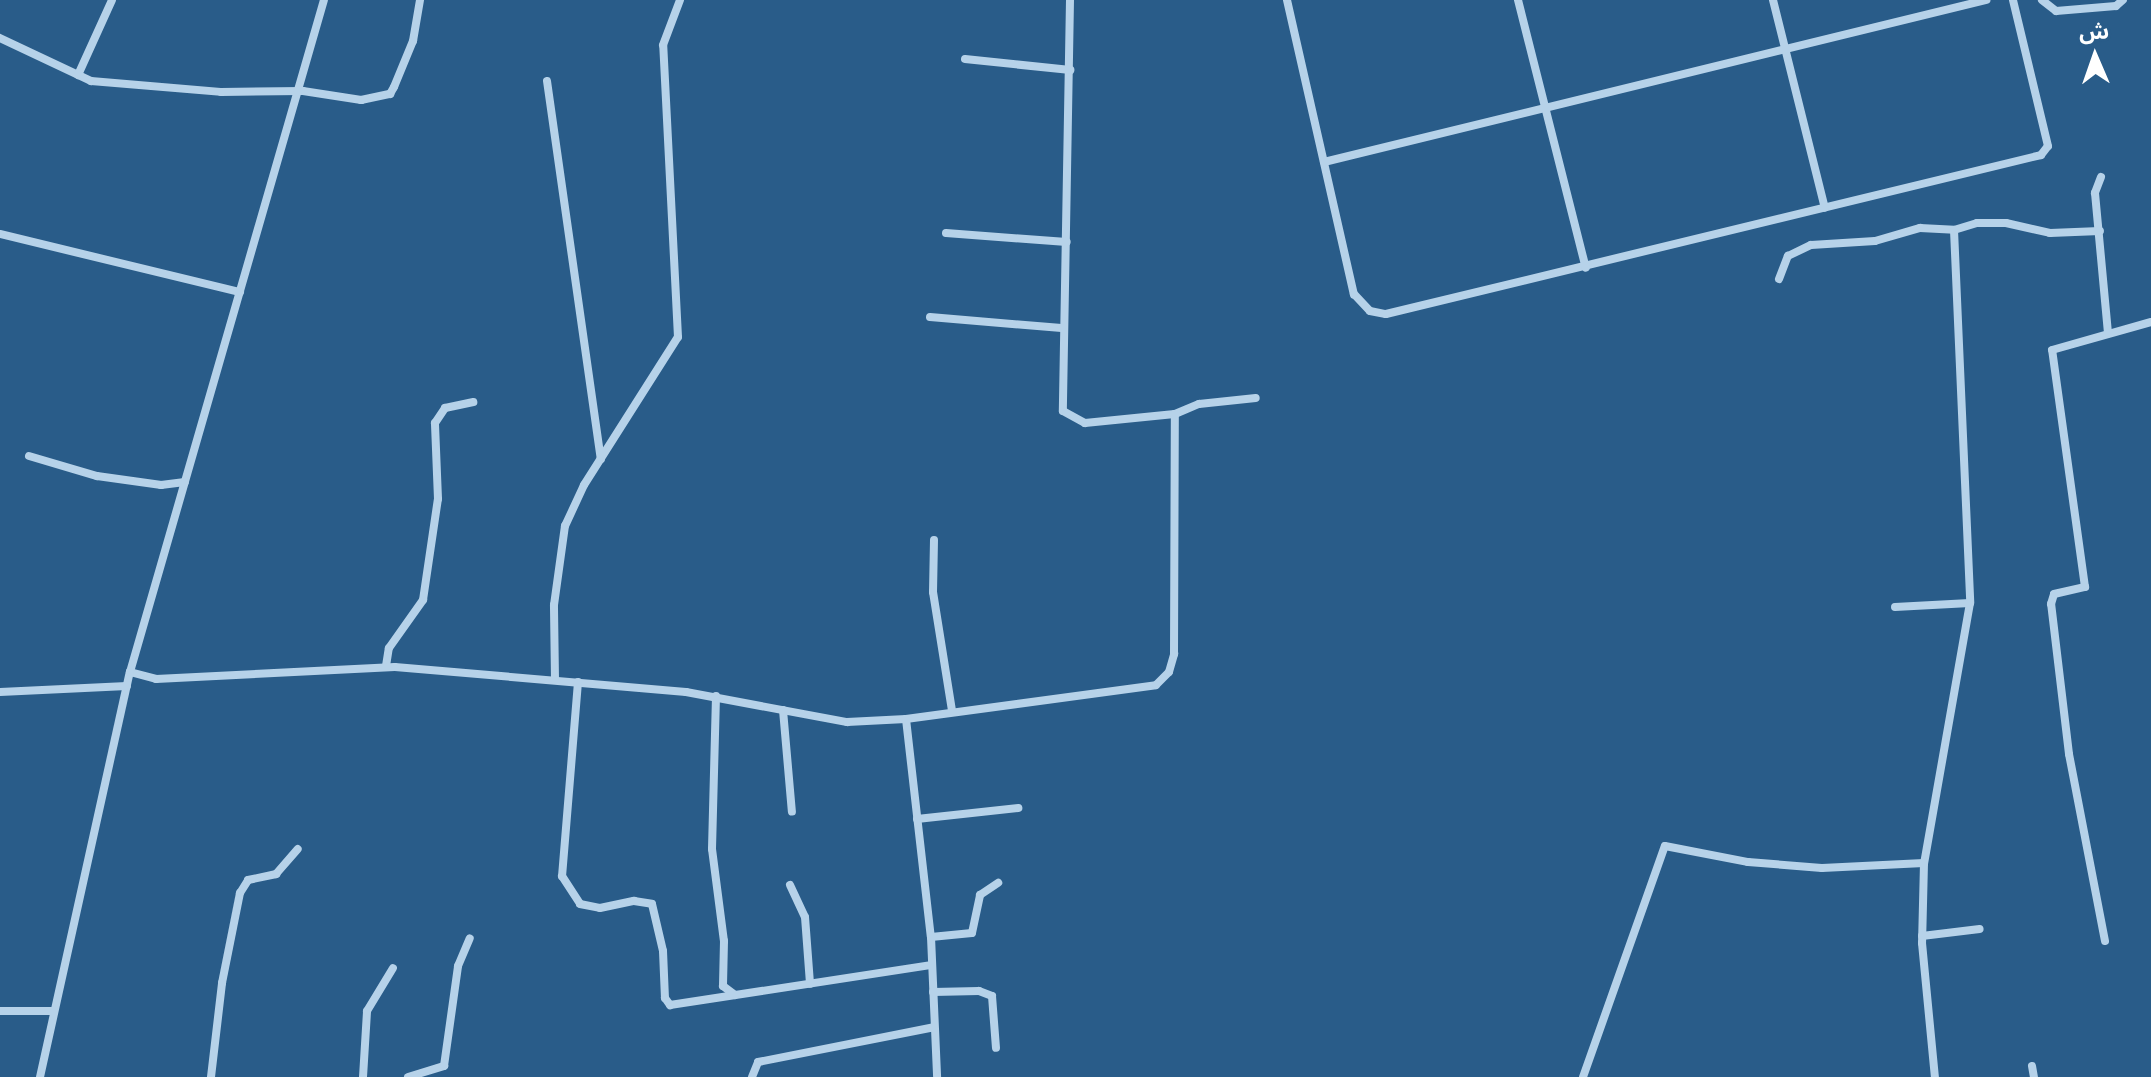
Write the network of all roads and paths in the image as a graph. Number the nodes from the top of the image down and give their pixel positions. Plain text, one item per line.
1 (112, 0) edge
2 (324, 0) edge
3 (420, 0) edge
4 (680, 0) edge
5 (1070, 0) edge
6 (1287, 0) edge
7 (1518, 0) edge
8 (1773, 0) edge
9 (1986, 0) edge
10 (2013, 0) edge
11 (2042, 0) edge
12 (2123, 0) edge
13 (0, 38) edge
14 (1785, 51) junction
15 (965, 59) dead end
16 (1070, 70) junction
17 (78, 75) junction
18 (547, 81) dead end
19 (296, 92) junction
20 (1544, 109) junction
21 (1324, 162) junction
22 (2101, 177) dead end
23 (1825, 208) junction
24 (1954, 230) junction
25 (2100, 231) junction
26 (946, 233) dead end
27 (0, 234) edge
28 (1067, 242) junction
29 (1586, 268) junction
30 (1779, 279) dead end
31 (240, 292) junction
32 (930, 317) dead end
33 (2151, 322) edge
34 (1062, 328) junction
35 (2108, 333) junction
36 (1256, 398) dead end
37 (473, 402) dead end
38 (1175, 414) junction
39 (29, 456) dead end
40 (601, 459) junction
41 (185, 482) junction
42 (934, 540) dead end
43 (1970, 603) junction
44 (1895, 607) dead end
45 (386, 666) junction
46 (130, 672) junction
47 (555, 680) junction
48 (578, 682) junction
49 (127, 686) junction
50 (0, 692) edge
51 (716, 696) junction
52 (783, 710) junction
53 (952, 711) junction
54 (906, 719) junction
55 (1018, 808) dead end
56 (792, 812) dead end
57 (917, 819) junction
58 (298, 849) dead end
59 (1924, 863) junction
60 (998, 883) dead end
61 (790, 885) dead end
62 (1980, 929) dead end
63 (1922, 936) junction
64 (931, 937) junction
65 (470, 938) dead end
66 (2105, 941) dead end
67 (932, 965) junction
68 (393, 968) dead end
69 (810, 984) junction
70 (933, 992) junction
71 (735, 996) junction
72 (0, 1011) edge
73 (53, 1011) junction
74 (934, 1027) junction
75 (996, 1048) dead end
76 (2032, 1066) dead end
77 (40, 1077) edge
78 (211, 1077) edge
79 (363, 1077) edge
80 (408, 1077) edge
81 (752, 1077) edge
82 (937, 1077) edge
83 (1583, 1077) edge
84 (1935, 1077) edge
85 (2034, 1077) edge

1 - 17 street
2 - 19 street
3 - 19 street
4 - 40 street
5 - 16 street
6 - 21 street
7 - 20 street
8 - 14 street
9 - 14 street
10 - 23 street
11 - 12 street
13 - 17 street
14 - 20 street
14 - 23 street
15 - 16 street
16 - 28 street
17 - 19 street
18 - 40 street
19 - 31 street
20 - 21 street
20 - 29 street
21 - 29 street
22 - 25 street
23 - 29 street
24 - 25 street
24 - 30 street
24 - 43 street
25 - 35 street
26 - 28 street
27 - 31 street
28 - 34 street
31 - 41 street
32 - 34 street
33 - 35 street
34 - 38 street
35 - 66 street
36 - 38 street
37 - 45 street
38 - 53 street
39 - 41 street
40 - 47 street
41 - 46 street
42 - 53 street
43 - 44 street
43 - 59 street
45 - 46 street
45 - 47 street
46 - 49 street
47 - 48 street
48 - 51 street
48 - 71 street
49 - 50 street
49 - 73 street
51 - 52 street
51 - 71 street
52 - 54 street
52 - 56 street
53 - 54 street
54 - 57 street
55 - 57 street
57 - 64 street
58 - 78 street
59 - 63 street
59 - 83 street
60 - 64 street
61 - 69 street
62 - 63 street
63 - 84 street
64 - 67 street
65 - 80 street
67 - 69 street
67 - 70 street
68 - 79 street
69 - 71 street
70 - 74 street
70 - 75 street
72 - 73 street
73 - 77 street
74 - 81 street
74 - 82 street
76 - 85 street

